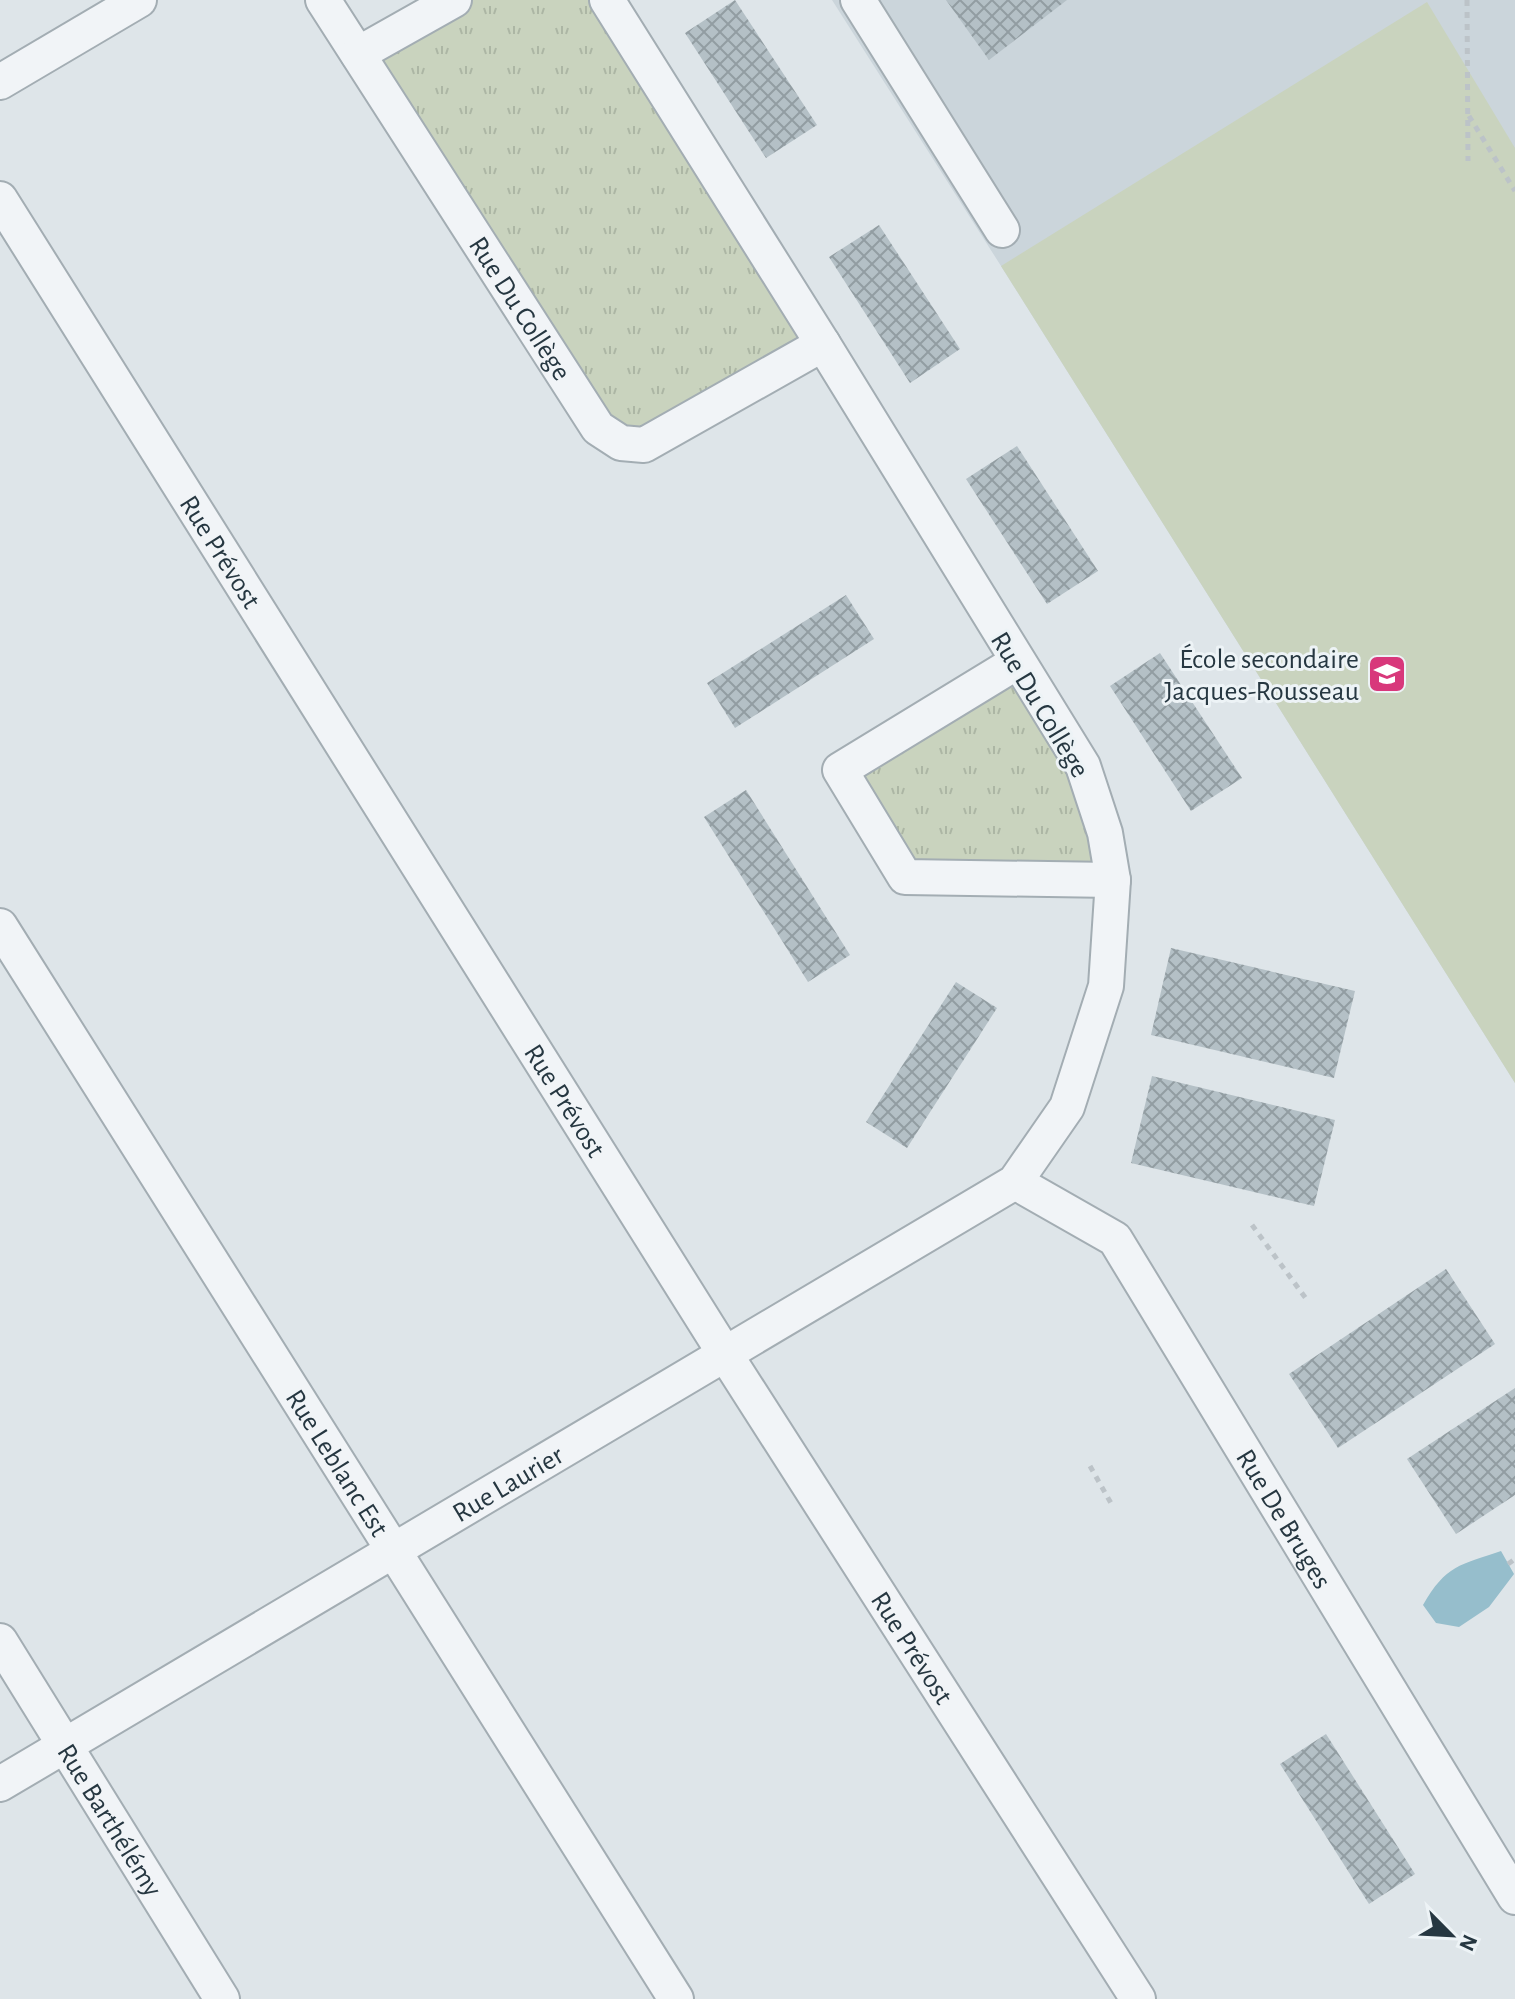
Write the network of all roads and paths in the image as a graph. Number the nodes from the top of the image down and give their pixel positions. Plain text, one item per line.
1 (139, 0) edge
2 (323, 0) edge
3 (454, 0) edge
4 (607, 0) edge
5 (858, 0) edge
6 (1467, 0) edge
7 (358, 54) junction
8 (0, 82) edge
9 (1468, 115) junction
10 (1468, 161) dead end
11 (1515, 191) edge
12 (0, 199) edge
13 (1002, 230) dead end
14 (823, 344) junction
15 (1017, 662) junction
16 (1113, 880) junction
17 (0, 926) edge
18 (1015, 1182) junction
19 (1252, 1225) dead end
20 (1307, 1300) dead end
21 (725, 1354) junction
22 (1090, 1466) dead end
23 (1112, 1505) dead end
24 (394, 1551) junction
25 (1515, 1559) edge
26 (1508, 1564) dead end
27 (0, 1641) edge
28 (64, 1746) junction
29 (0, 1784) edge
30 (1515, 1897) edge
31 (222, 1999) edge
32 (676, 1999) edge
33 (1138, 1999) edge

1 - 8 street
2 - 7 street, Rue Du Collège
3 - 7 street
4 - 14 street, Rue Du Collège
5 - 13 street
6 - 9 path
7 - 14 street, Rue Du Collège
9 - 10 path
9 - 11 path
12 - 21 street, Rue Prévost
14 - 15 street, Rue Du Collège
15 - 16 street, Rue Du Collège
15 - 16 street
16 - 18 street, Rue Du Collège
17 - 24 street, Rue Leblanc Est
18 - 21 street, Rue Laurier
18 - 30 street, Rue De Bruges
19 - 20 path
21 - 24 street, Rue Laurier
21 - 33 street, Rue Prévost
22 - 23 path
24 - 28 street, Rue Laurier
24 - 32 street, Rue Leblanc Est
25 - 26 path
27 - 28 street, Rue Barthélémy
28 - 29 street, Rue Laurier
28 - 31 street, Rue Barthélémy

